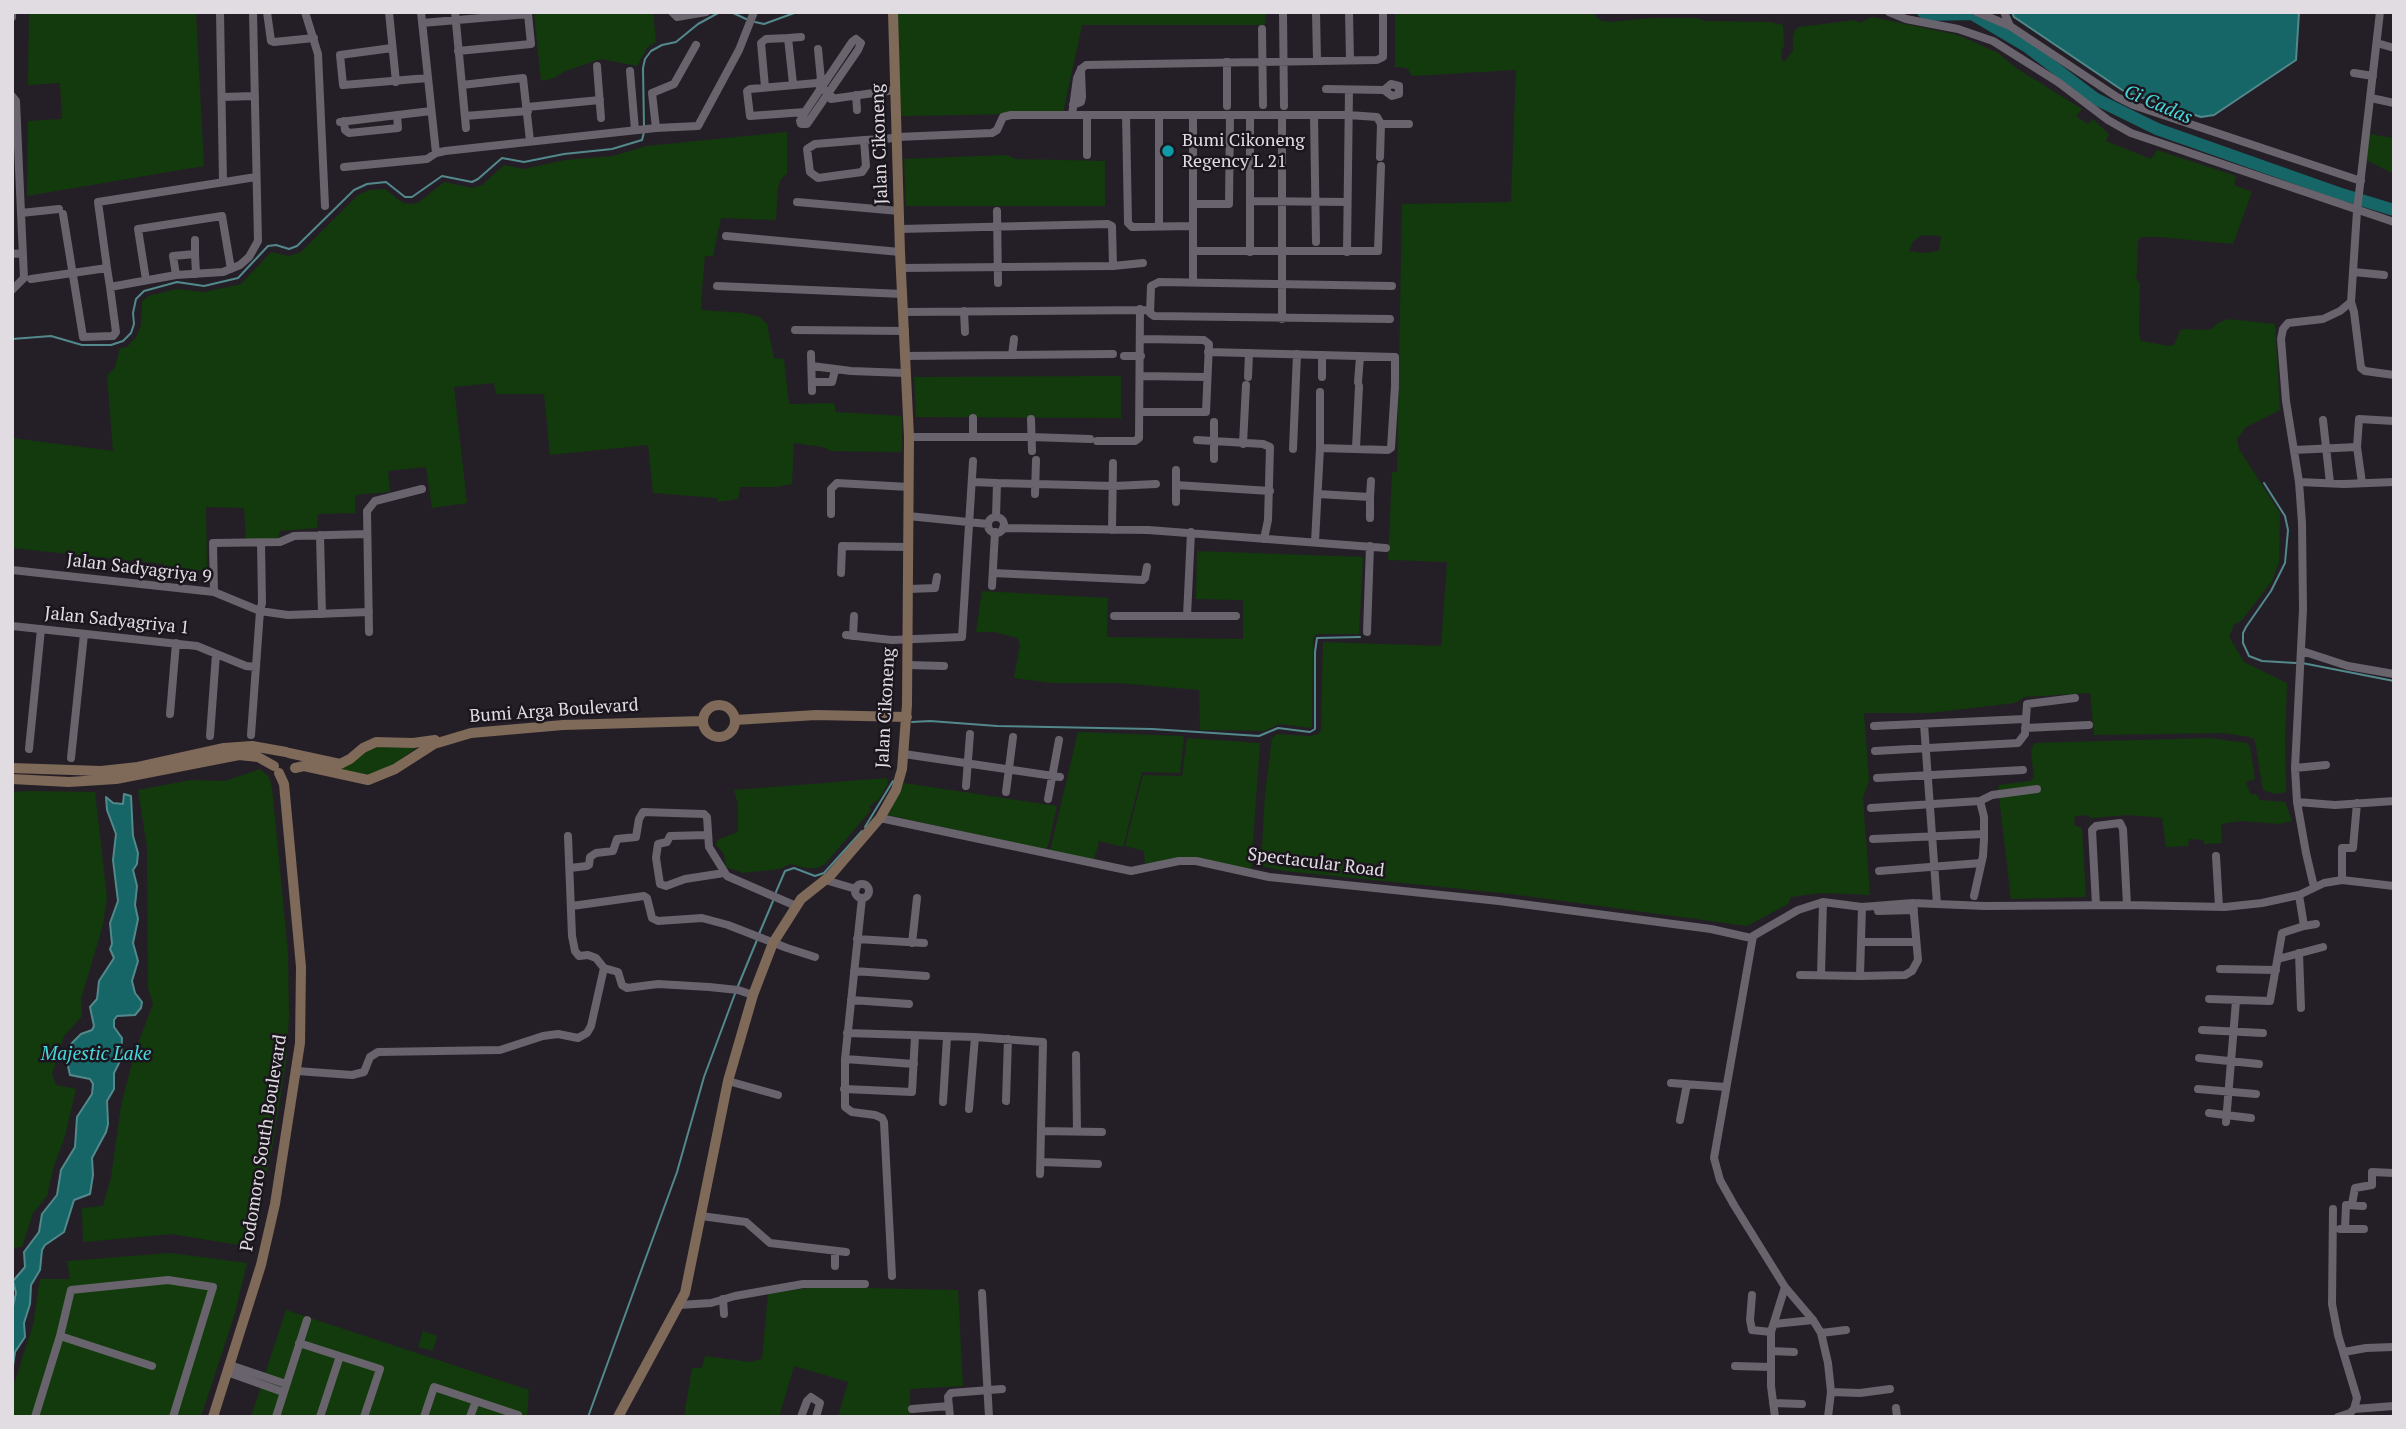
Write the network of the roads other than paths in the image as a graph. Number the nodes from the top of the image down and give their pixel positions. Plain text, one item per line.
1 (220, 12) edge
2 (253, 12) edge
3 (267, 12) edge
4 (305, 12) edge
5 (389, 12) edge
6 (421, 12) edge
7 (672, 12) edge
8 (706, 12) edge
9 (893, 12) edge
10 (1283, 12) edge
11 (1316, 12) edge
12 (1349, 12) edge
13 (1383, 12) edge
14 (1889, 12) edge
15 (1977, 12) edge
16 (2004, 12) edge
17 (2380, 12) edge
18 (754, 14) edge
19 (455, 16) edge
20 (422, 23) junction
21 (2010, 26) junction
22 (1262, 29) dead end
23 (801, 37) dead end
24 (314, 38) junction
25 (788, 38) junction
26 (2377, 43) junction
27 (696, 45) dead end
28 (392, 48) junction
29 (2394, 48) edge
30 (818, 49) dead end
31 (458, 51) junction
32 (1317, 60) junction
33 (1350, 60) junction
34 (1227, 62) junction
35 (1262, 62) junction
36 (1284, 62) junction
37 (597, 66) dead end
38 (629, 71) dead end
39 (2354, 73) dead end
40 (2373, 76) junction
41 (428, 79) junction
42 (396, 82) junction
43 (793, 84) junction
44 (462, 85) junction
45 (765, 87) junction
46 (1326, 89) dead end
47 (895, 90) junction
48 (1349, 90) junction
49 (1384, 90) dead end
50 (822, 94) junction
51 (856, 95) junction
52 (12, 96) edge
53 (255, 96) junction
54 (222, 97) junction
55 (2371, 99) junction
56 (600, 100) junction
57 (2394, 103) edge
58 (1227, 106) dead end
59 (1263, 106) dead end
60 (527, 109) junction
61 (857, 110) dead end
62 (1072, 110) junction
63 (1282, 110) junction
64 (431, 111) junction
65 (805, 112) junction
66 (397, 115) junction
67 (1087, 115) junction
68 (1159, 115) junction
69 (1193, 115) junction
70 (1251, 115) junction
71 (1314, 115) junction
72 (1348, 115) junction
73 (464, 116) junction
74 (1126, 116) junction
75 (1230, 116) junction
76 (601, 118) dead end
77 (1381, 124) junction
78 (1409, 124) dead end
79 (466, 128) dead end
80 (644, 129) junction
81 (897, 137) junction
82 (864, 140) junction
83 (530, 141) junction
84 (436, 153) junction
85 (1087, 155) dead end
86 (344, 167) dead end
87 (16, 175) edge
88 (256, 177) junction
89 (223, 182) junction
90 (2361, 182) junction
91 (1250, 201) junction
92 (797, 202) dead end
93 (1282, 202) junction
94 (1316, 202) junction
95 (1347, 202) junction
96 (1193, 204) junction
97 (325, 206) dead end
98 (2357, 208) junction
99 (899, 211) junction
100 (997, 211) dead end
101 (21, 213) junction
102 (2394, 222) edge
103 (1159, 226) junction
104 (1192, 226) junction
105 (996, 227) junction
106 (900, 229) junction
107 (726, 236) dead end
108 (195, 240) dead end
109 (1315, 242) dead end
110 (1193, 251) junction
111 (900, 252) junction
112 (1346, 252) junction
113 (23, 253) junction
114 (1250, 253) junction
115 (1282, 253) junction
116 (12, 254) edge
117 (195, 254) junction
118 (1143, 263) dead end
119 (1113, 265) junction
120 (997, 267) junction
121 (107, 268) junction
122 (902, 268) junction
123 (231, 269) junction
124 (74, 272) junction
125 (2354, 272) junction
126 (196, 274) junction
127 (176, 275) junction
128 (2384, 275) dead end
129 (31, 279) dead end
130 (146, 280) junction
131 (1194, 282) junction
132 (998, 283) dead end
133 (1282, 285) junction
134 (717, 286) dead end
135 (1392, 286) dead end
136 (110, 287) junction
137 (12, 290) edge
138 (903, 294) junction
139 (2351, 302) junction
140 (1140, 309) junction
141 (1150, 310) junction
142 (964, 311) junction
143 (904, 313) junction
144 (1282, 319) junction
145 (1390, 319) dead end
146 (795, 330) dead end
147 (905, 331) junction
148 (965, 332) dead end
149 (1014, 339) dead end
150 (1141, 339) junction
151 (1208, 352) junction
152 (1249, 353) junction
153 (1113, 354) dead end
154 (1297, 354) junction
155 (811, 355) dead end
156 (1012, 355) junction
157 (1322, 355) junction
158 (905, 356) junction
159 (1124, 356) dead end
160 (1141, 356) junction
161 (1360, 357) junction
162 (813, 366) junction
163 (835, 370) junction
164 (905, 373) junction
165 (2394, 375) edge
166 (1140, 376) junction
167 (1207, 377) junction
168 (1322, 377) dead end
169 (1320, 392) dead end
170 (1140, 412) junction
171 (973, 418) dead end
172 (1031, 419) dead end
173 (2323, 420) dead end
174 (2394, 421) edge
175 (1214, 422) dead end
176 (909, 437) junction
177 (973, 437) junction
178 (1031, 437) junction
179 (1197, 440) dead end
180 (1215, 442) junction
181 (1243, 444) junction
182 (2357, 447) junction
183 (1320, 448) junction
184 (1356, 448) junction
185 (2328, 448) junction
186 (1293, 449) dead end
187 (2294, 450) junction
188 (1031, 451) dead end
189 (1214, 459) dead end
190 (1036, 460) dead end
191 (974, 461) dead end
192 (1113, 463) dead end
193 (1176, 470) dead end
194 (1371, 481) dead end
195 (972, 482) junction
196 (1036, 482) junction
197 (2299, 482) junction
198 (2394, 482) edge
199 (997, 483) junction
200 (2330, 483) junction
201 (2361, 483) junction
202 (1156, 484) dead end
203 (1176, 485) junction
204 (1114, 486) junction
205 (909, 487) junction
206 (422, 489) dead end
207 (1270, 491) junction
208 (1035, 494) dead end
209 (1318, 494) junction
210 (1370, 497) junction
211 (1176, 502) dead end
212 (831, 514) dead end
213 (908, 516) junction
214 (996, 517) junction
215 (1370, 518) dead end
216 (970, 523) junction
217 (988, 524) junction
218 (999, 530) junction
219 (1112, 530) junction
220 (1191, 532) junction
221 (367, 534) junction
222 (320, 535) junction
223 (1264, 539) junction
224 (1315, 542) junction
225 (261, 543) junction
226 (1370, 546) junction
227 (909, 547) junction
228 (1386, 548) dead end
229 (1147, 567) dead end
230 (12, 570) edge
231 (841, 573) dead end
232 (993, 573) junction
233 (937, 577) dead end
234 (992, 586) dead end
235 (909, 589) junction
236 (214, 592) junction
237 (260, 611) junction
238 (369, 612) junction
239 (321, 614) junction
240 (855, 616) dead end
241 (1114, 616) dead end
242 (1187, 616) junction
243 (1236, 616) dead end
244 (12, 626) edge
245 (41, 629) junction
246 (369, 632) dead end
247 (1367, 632) dead end
248 (84, 634) junction
249 (908, 639) junction
250 (176, 643) junction
251 (2301, 652) junction
252 (216, 654) junction
253 (907, 665) junction
254 (944, 666) dead end
255 (256, 667) junction
256 (2394, 674) edge
257 (2075, 698) dead end
258 (170, 713) dead end
259 (907, 717) junction
260 (735, 720) junction
261 (703, 721) junction
262 (1924, 724) junction
263 (2025, 724) junction
264 (2089, 725) dead end
265 (1874, 726) dead end
266 (970, 734) dead end
267 (251, 735) dead end
268 (210, 736) dead end
269 (1013, 737) dead end
270 (444, 739) junction
271 (1059, 740) dead end
272 (29, 748) dead end
273 (1926, 748) junction
274 (1875, 751) dead end
275 (288, 753) junction
276 (904, 754) junction
277 (71, 758) dead end
278 (968, 763) junction
279 (2326, 765) dead end
280 (12, 768) edge
281 (2295, 768) junction
282 (1010, 769) junction
283 (285, 770) junction
284 (2023, 770) dead end
285 (1057, 776) junction
286 (1927, 777) junction
287 (1877, 778) dead end
288 (12, 779) edge
289 (966, 786) dead end
290 (2036, 789) dead end
291 (1006, 792) dead end
292 (1048, 799) dead end
293 (1980, 801) junction
294 (2394, 801) edge
295 (2297, 802) junction
296 (2357, 803) junction
297 (1929, 806) junction
298 (1871, 808) dead end
299 (880, 818) junction
300 (1984, 834) junction
301 (568, 835) dead end
302 (708, 835) junction
303 (1931, 836) junction
304 (1873, 839) dead end
305 (2216, 856) dead end
306 (1982, 863) junction
307 (1934, 867) junction
308 (570, 868) junction
309 (1879, 871) dead end
310 (724, 873) junction
311 (825, 880) junction
312 (2342, 880) junction
313 (2394, 886) edge
314 (2315, 887) junction
315 (2299, 895) junction
316 (1975, 896) dead end
317 (916, 898) dead end
318 (1823, 902) junction
319 (1937, 904) junction
320 (2096, 905) junction
321 (2127, 905) junction
322 (572, 906) junction
323 (796, 906) junction
324 (1914, 906) junction
325 (2219, 907) junction
326 (1862, 909) junction
327 (2316, 924) dead end
328 (2304, 926) junction
329 (1751, 938) junction
330 (857, 939) junction
331 (1862, 942) junction
332 (1916, 942) junction
333 (773, 943) junction
334 (912, 943) junction
335 (924, 943) dead end
336 (2323, 947) dead end
337 (2299, 953) junction
338 (815, 957) dead end
339 (2278, 959) junction
340 (604, 968) junction
341 (2220, 969) dead end
342 (2276, 970) junction
343 (854, 971) junction
344 (1800, 975) dead end
345 (1821, 975) junction
346 (926, 976) dead end
347 (1860, 976) junction
348 (753, 995) junction
349 (2208, 999) dead end
350 (851, 1000) junction
351 (2236, 1001) junction
352 (909, 1004) dead end
353 (2301, 1008) dead end
354 (2202, 1030) dead end
355 (2234, 1031) junction
356 (847, 1033) junction
357 (2263, 1033) dead end
358 (915, 1036) junction
359 (947, 1037) junction
360 (975, 1037) junction
361 (1007, 1039) junction
362 (1076, 1055) dead end
363 (2199, 1058) dead end
364 (845, 1059) junction
365 (2230, 1061) junction
366 (2259, 1063) dead end
367 (914, 1064) junction
368 (297, 1071) junction
369 (728, 1081) junction
370 (1671, 1083) dead end
371 (1687, 1084) junction
372 (1726, 1087) junction
373 (844, 1089) junction
374 (2199, 1089) dead end
375 (2227, 1091) junction
376 (2256, 1094) dead end
377 (778, 1095) dead end
378 (1006, 1101) dead end
379 (943, 1102) dead end
380 (969, 1109) dead end
381 (2209, 1113) dead end
382 (2251, 1118) dead end
383 (2226, 1119) junction
384 (1680, 1120) dead end
385 (1041, 1131) junction
386 (1077, 1131) junction
387 (1102, 1132) dead end
388 (1041, 1162) junction
389 (1098, 1164) dead end
390 (2394, 1173) edge
391 (1040, 1174) dead end
392 (2352, 1204) junction
393 (2363, 1206) dead end
394 (2333, 1209) dead end
395 (701, 1216) junction
396 (2334, 1229) junction
397 (2345, 1229) junction
398 (2364, 1230) dead end
399 (835, 1251) junction
400 (846, 1252) dead end
401 (835, 1266) dead end
402 (892, 1276) dead end
403 (865, 1284) dead end
404 (1785, 1287) junction
405 (982, 1293) dead end
406 (1752, 1295) dead end
407 (723, 1299) junction
408 (681, 1300) junction
409 (724, 1314) dead end
410 (307, 1320) dead end
411 (1813, 1320) junction
412 (1773, 1328) junction
413 (1846, 1330) dead end
414 (1821, 1333) junction
415 (60, 1336) junction
416 (299, 1343) junction
417 (2393, 1347) edge
418 (1771, 1351) junction
419 (1794, 1352) dead end
420 (2344, 1352) junction
421 (340, 1356) junction
422 (152, 1366) dead end
423 (1735, 1366) dead end
424 (1770, 1367) junction
425 (229, 1368) junction
426 (285, 1388) junction
427 (1002, 1389) dead end
428 (1890, 1389) dead end
429 (987, 1390) junction
430 (1831, 1392) junction
431 (476, 1401) junction
432 (1773, 1403) junction
433 (1802, 1404) dead end
434 (949, 1406) junction
435 (2394, 1406) edge
436 (912, 1409) dead end
437 (2353, 1412) edge
438 (518, 1415) dead end
439 (35, 1417) edge
440 (173, 1417) edge
441 (213, 1417) edge
442 (276, 1417) edge
443 (320, 1417) edge
444 (364, 1417) edge
445 (424, 1417) edge
446 (470, 1417) edge
447 (618, 1417) edge
448 (801, 1417) edge
449 (816, 1417) edge
450 (950, 1417) edge
451 (989, 1417) edge
452 (1775, 1417) edge
453 (1828, 1417) edge
454 (2338, 1417) edge

1 - 54 street
2 - 53 street
3 - 24 street
4 - 24 street
5 - 28 street
6 - 20 street
7 - 8 street
9 - 47 street, Jalan Cikoneng
10 - 36 street
11 - 32 street
12 - 33 street
13 - 33 street
14 - 98 street
15 - 21 street
16 - 21 street
17 - 26 street
18 - 80 street
19 - 20 street
19 - 31 street
19 - 31 street
20 - 41 street
21 - 90 street
22 - 35 street
23 - 25 street
24 - 97 street
25 - 43 street
25 - 45 street
26 - 29 street
26 - 40 street
27 - 80 street
28 - 42 street
28 - 42 street
30 - 50 street
31 - 44 street
32 - 33 street
32 - 36 street
34 - 35 street
34 - 58 street
34 - 62 street
35 - 36 street
35 - 59 street
36 - 63 street
37 - 56 street
38 - 80 street
39 - 40 street
40 - 55 street
41 - 42 street
41 - 64 street
43 - 45 street
43 - 50 street
44 - 60 street
44 - 73 street
45 - 65 street
46 - 48 street
47 - 51 street
47 - 81 street, Jalan Cikoneng
48 - 49 street
48 - 72 street
50 - 50 street
50 - 51 street
50 - 65 street
50 - 65 street
51 - 61 street
52 - 87 street
53 - 54 street
53 - 88 street
54 - 89 street
55 - 57 street
55 - 90 street
56 - 60 street
56 - 76 street
60 - 73 street
60 - 83 street
62 - 67 street
62 - 81 street
63 - 70 street
63 - 71 street
63 - 93 street
64 - 66 street
64 - 84 street
66 - 66 street
67 - 74 street
67 - 85 street
68 - 69 street
68 - 74 street
68 - 103 street
69 - 75 street
69 - 96 street
70 - 75 street
70 - 91 street
71 - 72 street
71 - 94 street
72 - 77 street
72 - 95 street
73 - 79 street
74 - 103 street
75 - 96 street
77 - 78 street
77 - 112 street
80 - 83 street
81 - 82 street
81 - 99 street, Jalan Cikoneng
82 - 82 street
83 - 84 street
84 - 86 street
87 - 101 street
88 - 89 street
88 - 123 street
89 - 121 street
90 - 98 street
91 - 93 street
91 - 114 street
92 - 99 street
93 - 94 street
93 - 115 street
94 - 95 street
94 - 109 street
95 - 112 street
96 - 104 street
98 - 102 street
98 - 125 street
99 - 106 street, Jalan Cikoneng
100 - 105 street
101 - 113 street
101 - 124 street
103 - 104 street
104 - 110 street
105 - 106 street
105 - 119 street
105 - 120 street
106 - 111 street, Jalan Cikoneng
107 - 111 street
108 - 117 street
110 - 114 street
110 - 131 street
111 - 122 street, Jalan Cikoneng
112 - 115 street
113 - 116 street
113 - 137 street
114 - 115 street
115 - 133 street
117 - 126 street
117 - 127 street
118 - 119 street
119 - 120 street
120 - 122 street
120 - 132 street
121 - 124 street
121 - 136 street
122 - 138 street, Jalan Cikoneng
123 - 126 street
123 - 130 street
124 - 129 street
124 - 136 street
125 - 128 street
125 - 139 street
126 - 127 street
127 - 130 street
130 - 136 street
131 - 133 street
131 - 141 street
133 - 135 street
133 - 144 street
134 - 138 street
138 - 143 street, Jalan Cikoneng
139 - 165 street
139 - 187 street
140 - 141 street
140 - 142 street
140 - 150 street
141 - 144 street
142 - 143 street
142 - 148 street
143 - 147 street, Jalan Cikoneng
144 - 145 street
146 - 147 street
147 - 158 street, Jalan Cikoneng
149 - 156 street
150 - 151 street
150 - 160 street
151 - 152 street
151 - 167 street
152 - 154 street
152 - 181 street
153 - 156 street
154 - 157 street
154 - 186 street
155 - 162 street
156 - 158 street
157 - 161 street
157 - 168 street
158 - 164 street, Jalan Cikoneng
159 - 160 street
160 - 166 street
161 - 184 street
161 - 184 street
162 - 163 street
162 - 163 street
163 - 164 street
164 - 176 street, Jalan Cikoneng
166 - 167 street
166 - 170 street
167 - 170 street
169 - 183 street
170 - 178 street
171 - 177 street
172 - 178 street
173 - 185 street
174 - 182 street
175 - 180 street
176 - 177 street
176 - 205 street, Jalan Cikoneng
177 - 178 street
178 - 188 street
179 - 180 street
180 - 181 street
180 - 189 street
181 - 207 street
182 - 185 street
182 - 201 street
183 - 184 street
183 - 209 street
185 - 187 street
185 - 200 street
187 - 197 street
190 - 196 street
191 - 195 street
192 - 204 street
193 - 203 street
194 - 210 street
195 - 199 street
195 - 216 street
196 - 199 street
196 - 204 street
196 - 208 street
197 - 200 street
197 - 251 street
198 - 201 street
199 - 214 street
200 - 201 street
202 - 204 street
203 - 207 street
203 - 211 street
204 - 219 street
205 - 212 street
205 - 213 street, Jalan Cikoneng
206 - 221 street
207 - 223 street
209 - 210 street
209 - 224 street
210 - 215 street
213 - 216 street
213 - 227 street, Jalan Cikoneng
214 - 217 street
214 - 218 street
216 - 217 street
216 - 249 street
217 - 218 street
218 - 219 street
218 - 232 street
219 - 220 street
220 - 223 street
220 - 242 street
221 - 222 street
221 - 238 street
222 - 225 street
222 - 239 street
223 - 224 street
224 - 226 street
225 - 236 street
225 - 237 street
226 - 228 street
226 - 247 street
227 - 231 street
227 - 235 street, Jalan Cikoneng
229 - 232 street
230 - 236 street, Jalan Sadyagriya 9
232 - 234 street
233 - 235 street
235 - 249 street, Jalan Cikoneng
236 - 237 street, Jalan Sadyagriya 9
237 - 239 street, Jalan Sadyagriya 9
237 - 255 street
238 - 239 street, Jalan Sadyagriya 9
238 - 246 street
240 - 249 street
241 - 242 street
242 - 243 street
244 - 245 street, Jalan Sadyagriya 1
245 - 248 street, Jalan Sadyagriya 1
245 - 272 street
248 - 250 street, Jalan Sadyagriya 1
248 - 277 street
249 - 253 street, Jalan Cikoneng
250 - 252 street, Jalan Sadyagriya 1
250 - 258 street
251 - 256 street
251 - 281 street
252 - 255 street, Jalan Sadyagriya 1
252 - 268 street
253 - 254 street
253 - 259 street, Jalan Cikoneng
255 - 267 street
257 - 263 street
259 - 260 street
259 - 276 street, Jalan Cikoneng
260 - 261 street
260 - 261 street
261 - 270 street, Bumi Arga Boulevard
262 - 263 street
262 - 265 street
262 - 273 street
263 - 264 street
263 - 273 street
266 - 278 street
269 - 282 street
270 - 275 street
270 - 283 street, Bumi Arga Boulevard
271 - 285 street
273 - 274 street
273 - 286 street
275 - 280 street
275 - 283 street, Podomoro South Boulevard
275 - 283 street
276 - 278 street
276 - 299 street, Jalan Cikoneng
278 - 282 street
278 - 289 street
279 - 281 street
281 - 295 street
282 - 285 street
282 - 291 street
283 - 288 street, Bumi Arga Boulevard
283 - 368 street, Podomoro South Boulevard
284 - 286 street
285 - 292 street
286 - 287 street
286 - 297 street
290 - 293 street
293 - 297 street
293 - 300 street
294 - 296 street
295 - 296 street
295 - 314 street
296 - 312 street
297 - 298 street
297 - 303 street
299 - 311 street, Jalan Cikoneng
299 - 329 street, Spectacular Road
300 - 303 street
300 - 306 street
301 - 308 street
302 - 308 street
302 - 310 street
302 - 310 street
303 - 304 street
303 - 307 street
305 - 325 street
306 - 307 street
306 - 316 street
307 - 309 street
307 - 319 street
308 - 322 street
310 - 323 street
311 - 323 street, Jalan Cikoneng
311 - 330 street
312 - 313 street
312 - 314 street
314 - 315 street
315 - 325 street
315 - 328 street
317 - 334 street
318 - 326 street
318 - 329 street
318 - 345 street
319 - 320 street
319 - 324 street
320 - 321 street
320 - 321 street
321 - 325 street
322 - 333 street
322 - 340 street
323 - 333 street, Jalan Cikoneng
324 - 326 street
324 - 332 street
326 - 331 street
327 - 328 street
328 - 339 street
329 - 372 street
330 - 334 street
330 - 343 street
331 - 332 street
331 - 347 street
332 - 347 street
333 - 338 street
333 - 348 street, Jalan Cikoneng
334 - 335 street
336 - 337 street
337 - 339 street
337 - 353 street
339 - 342 street
340 - 348 street
340 - 368 street
341 - 342 street
342 - 351 street
343 - 346 street
343 - 350 street
344 - 345 street
345 - 347 street
348 - 369 street, Jalan Cikoneng
349 - 351 street
350 - 352 street
350 - 356 street
351 - 355 street
354 - 355 street
355 - 357 street
355 - 365 street
356 - 358 street
356 - 364 street
358 - 359 street
358 - 367 street
359 - 360 street
359 - 379 street
360 - 361 street
360 - 380 street
361 - 378 street
361 - 385 street
362 - 386 street
363 - 365 street
364 - 367 street
364 - 373 street
365 - 366 street
365 - 375 street
367 - 373 street
368 - 425 street, Podomoro South Boulevard
369 - 377 street
369 - 395 street, Jalan Cikoneng
370 - 371 street
371 - 372 street
371 - 384 street
372 - 404 street
373 - 402 street
374 - 375 street
375 - 376 street
375 - 383 street
381 - 383 street
382 - 383 street
385 - 386 street
385 - 388 street
386 - 387 street
388 - 389 street
388 - 391 street
390 - 392 street
392 - 393 street
392 - 397 street
394 - 396 street
395 - 399 street
395 - 408 street, Jalan Cikoneng
396 - 397 street
396 - 420 street
397 - 398 street
399 - 400 street
399 - 401 street
403 - 407 street
404 - 411 street
404 - 412 street
405 - 429 street
406 - 412 street
407 - 408 street
407 - 409 street
408 - 447 street, Jalan Cikoneng
410 - 416 street
411 - 412 street
411 - 414 street
412 - 418 street
413 - 414 street
414 - 430 street
415 - 422 street
415 - 439 street
415 - 440 street
416 - 421 street
416 - 426 street
417 - 420 street
418 - 419 street
418 - 424 street
420 - 437 street
421 - 443 street
421 - 444 street
423 - 424 street
424 - 432 street
425 - 426 street
425 - 441 street, Podomoro South Boulevard
426 - 442 street
427 - 429 street
428 - 430 street
429 - 434 street
429 - 451 street
430 - 453 street
431 - 438 street
431 - 445 street
431 - 446 street
432 - 433 street
432 - 452 street
434 - 436 street
434 - 450 street
435 - 437 street
437 - 454 street
448 - 449 street

